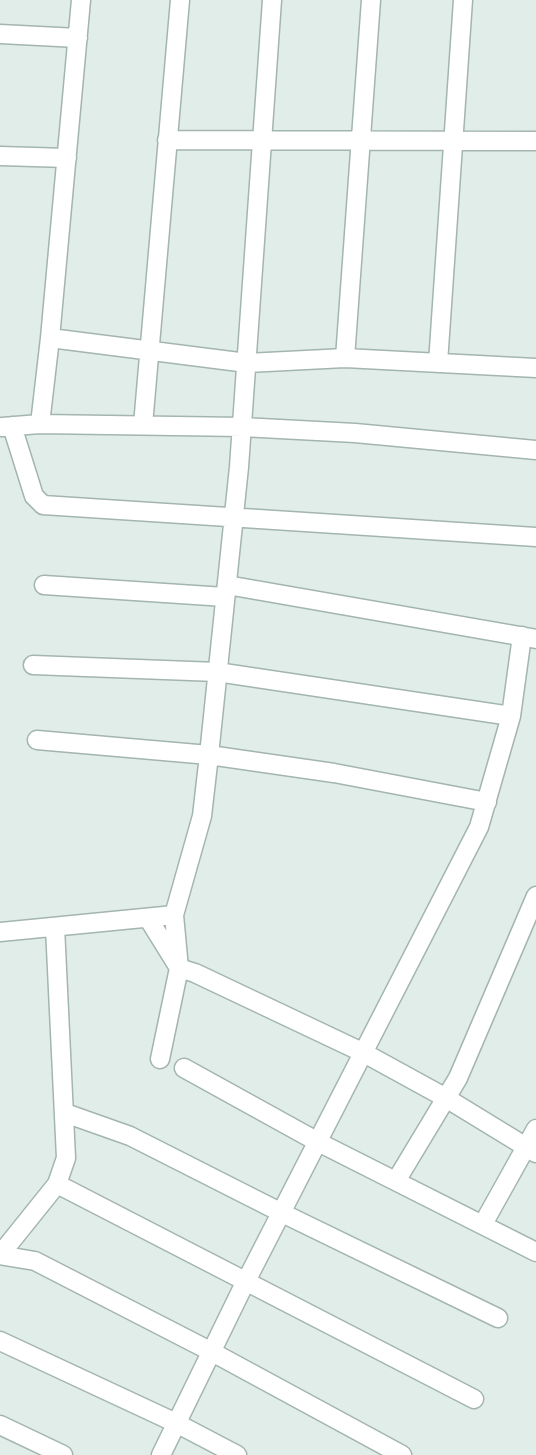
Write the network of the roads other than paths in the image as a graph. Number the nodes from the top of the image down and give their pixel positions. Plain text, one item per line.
1 (81, 0) edge
2 (180, 0) edge
3 (272, 0) edge
4 (371, 0) edge
5 (463, 0) edge
6 (0, 34) edge
7 (78, 38) junction
8 (262, 139) junction
9 (168, 140) junction
10 (361, 140) junction
11 (453, 140) junction
12 (536, 141) edge
13 (0, 156) edge
14 (67, 158) junction
15 (50, 338) junction
16 (149, 349) junction
17 (345, 358) junction
18 (247, 363) junction
19 (438, 363) junction
20 (536, 368) edge
21 (40, 424) junction
22 (143, 425) junction
23 (6, 427) edge
24 (242, 427) junction
25 (536, 450) edge
26 (234, 516) junction
27 (536, 537) edge
28 (44, 585) dead end
29 (226, 591) junction
30 (529, 638) edge
31 (33, 665) dead end
32 (218, 672) junction
33 (511, 716) junction
34 (37, 740) dead end
35 (209, 755) junction
36 (486, 802) junction
37 (536, 896) edge
38 (174, 915) junction
39 (148, 918) junction
40 (56, 927) junction
41 (0, 933) edge
42 (179, 969) junction
43 (364, 1053) junction
44 (160, 1059) dead end
45 (184, 1068) dead end
46 (446, 1098) junction
47 (65, 1113) junction
48 (536, 1129) edge
49 (318, 1142) junction
50 (531, 1150) edge
51 (396, 1181) junction
52 (57, 1184) junction
53 (282, 1213) junction
54 (483, 1224) junction
55 (536, 1252) edge
56 (0, 1255) edge
57 (247, 1281) junction
58 (498, 1318) dead end
59 (0, 1341) edge
60 (212, 1352) junction
61 (474, 1399) dead end
62 (177, 1423) junction
63 (0, 1425) edge
64 (63, 1455) edge
65 (161, 1455) edge
66 (237, 1455) edge
67 (402, 1455) edge

1 - 7 street
2 - 9 street
3 - 8 street
4 - 10 street
5 - 11 street
6 - 7 street
7 - 14 street
8 - 9 street
8 - 10 street
8 - 18 street
9 - 16 street
10 - 11 street
10 - 17 street
11 - 12 street
11 - 19 street
13 - 14 street
14 - 15 street
15 - 16 street
15 - 21 street
16 - 18 street
16 - 22 street
17 - 18 street
17 - 19 street
18 - 24 street
19 - 20 street
21 - 22 street
21 - 23 street
22 - 24 street
23 - 26 street
24 - 25 street
24 - 26 street
26 - 27 street
26 - 29 street
28 - 29 street
29 - 30 street
29 - 32 street
30 - 33 street
31 - 32 street
32 - 33 street
32 - 35 street
33 - 36 street
34 - 35 street
35 - 36 street
35 - 38 street
36 - 43 street
37 - 46 street
38 - 39 street
38 - 42 street
39 - 40 street
39 - 42 street
40 - 41 street
40 - 47 street
42 - 43 street
42 - 44 street
43 - 46 street
43 - 49 street
45 - 49 street
46 - 50 street
46 - 51 street
47 - 52 street
47 - 53 street
48 - 50 street
49 - 51 street
49 - 53 street
50 - 54 street
51 - 54 street
52 - 56 street
52 - 57 street
53 - 57 street
53 - 58 street
54 - 55 street
56 - 60 street
57 - 60 street
57 - 61 street
59 - 62 street
60 - 62 street
60 - 67 street
62 - 65 street
62 - 66 street
63 - 64 street

